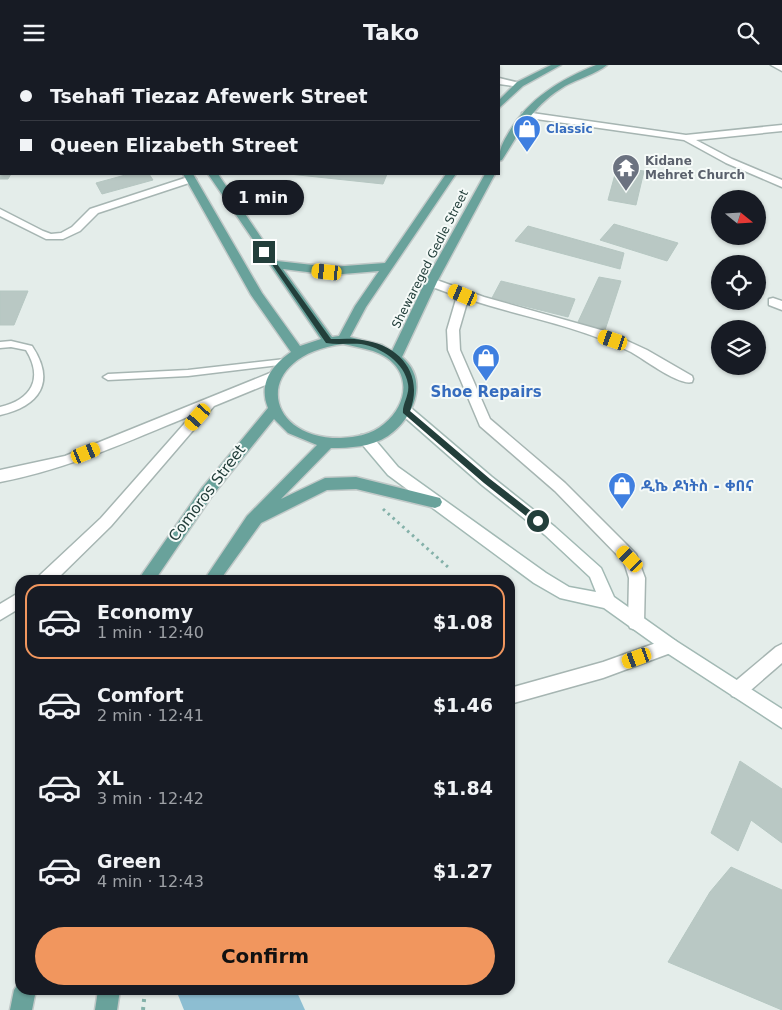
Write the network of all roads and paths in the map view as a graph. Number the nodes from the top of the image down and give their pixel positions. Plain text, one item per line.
1 (557, 65) edge
2 (603, 65) edge
3 (775, 65) edge
4 (782, 68) edge
5 (500, 81) edge
6 (520, 84) junction
7 (500, 104) edge
8 (525, 115) junction
9 (782, 128) edge
10 (686, 138) junction
11 (500, 156) edge
12 (214, 175) edge
13 (450, 175) edge
14 (489, 175) edge
15 (189, 176) edge
16 (782, 184) edge
17 (0, 212) edge
18 (274, 264) junction
19 (389, 265) junction
20 (431, 282) junction
21 (463, 295) junction
22 (342, 340) junction
23 (329, 342) junction
24 (0, 345) edge
25 (298, 353) junction
26 (396, 357) junction
27 (285, 362) junction
28 (275, 376) junction
29 (108, 377) dead end
30 (687, 379) dead end
31 (211, 402) junction
32 (274, 410) junction
33 (0, 411) edge
34 (406, 411) junction
35 (366, 439) junction
36 (328, 443) junction
37 (0, 476) edge
38 (435, 502) junction
39 (381, 508) dead end
40 (252, 520) junction
41 (448, 567) dead end
42 (51, 575) edge
43 (149, 575) edge
44 (215, 575) edge
45 (15, 602) edge
46 (608, 602) junction
47 (0, 613) edge
48 (636, 623) junction
49 (670, 647) junction
50 (782, 652) edge
51 (738, 690) junction
52 (515, 695) edge
53 (782, 719) edge
54 (24, 995) edge
55 (108, 995) edge
56 (144, 995) edge
57 (21, 1010) edge
58 (106, 1010) edge
59 (143, 1010) edge

1 - 6 main road
2 - 8 main road
3 - 4 street
5 - 6 street
6 - 7 main road
8 - 10 street
8 - 11 main road
9 - 10 street
10 - 16 street
12 - 18 main road
13 - 19 main road, Shewareged Gedle Street
14 - 20 main road, Shewareged Gedle Street
15 - 17 street
15 - 25 main road
18 - 19 main road
18 - 23 main road
19 - 22 main road, Shewareged Gedle Street
20 - 21 street
20 - 26 main road, Shewareged Gedle Street
21 - 30 street
21 - 48 street
22 - 23 main road
22 - 26 main road
23 - 25 main road
24 - 33 lane
25 - 27 main road
26 - 34 main road
27 - 28 main road
27 - 29 lane
28 - 31 street
28 - 32 main road
31 - 37 street
31 - 42 street
32 - 36 main road
32 - 43 main road, Comoros Street
34 - 35 main road
34 - 46 street
35 - 36 main road
35 - 38 street
36 - 40 main road
38 - 40 main road
38 - 46 street
39 - 41 path
40 - 44 main road
45 - 47 street
46 - 48 street
48 - 49 street
49 - 51 street
49 - 52 street
50 - 51 street
51 - 53 street
54 - 57 main road
55 - 58 main road
56 - 59 path

